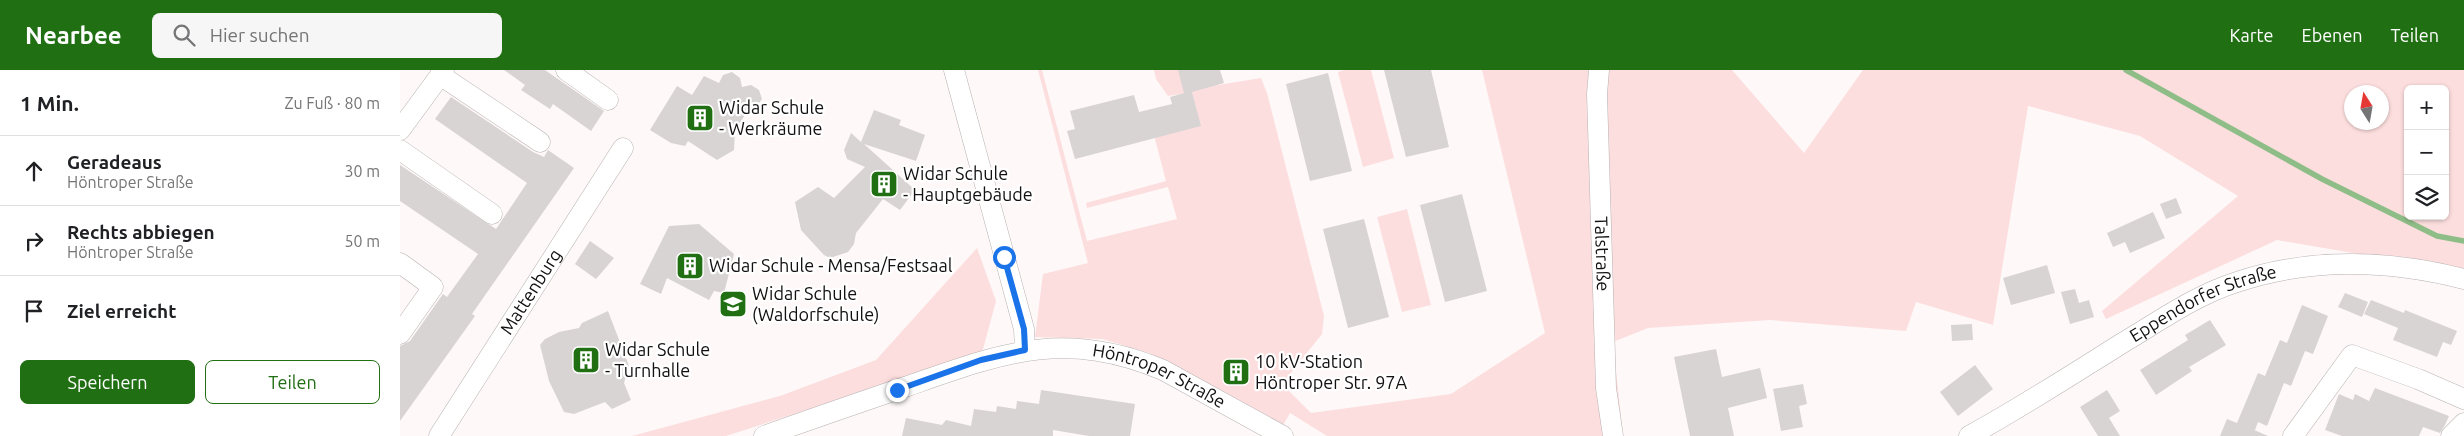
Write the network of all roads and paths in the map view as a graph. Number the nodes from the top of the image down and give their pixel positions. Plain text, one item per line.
1 (566, 70) edge
2 (954, 70) edge
3 (1599, 70) edge
4 (442, 73) edge
5 (608, 100) dead end
6 (400, 130) edge
7 (540, 142) dead end
8 (624, 148) dead end
9 (400, 150) edge
10 (492, 214) dead end
11 (400, 263) edge
12 (2464, 279) edge
13 (400, 334) edge
14 (1025, 350) junction
15 (2464, 399) edge
16 (2464, 423) edge
17 (439, 436) edge
18 (764, 436) edge
19 (1283, 436) edge
20 (1613, 436) edge
21 (1969, 436) edge
22 (2293, 436) edge
23 (2450, 436) edge

1 - 5 street
2 - 14 street
3 - 20 street, Talstraße
4 - 6 street
4 - 7 street
8 - 17 street, Mattenburg
9 - 10 street
11 - 13 street
12 - 21 street, Eppendorfer Straße
14 - 18 street, Höntroper Straße
14 - 19 street, Höntroper Straße
15 - 22 street
16 - 23 street

